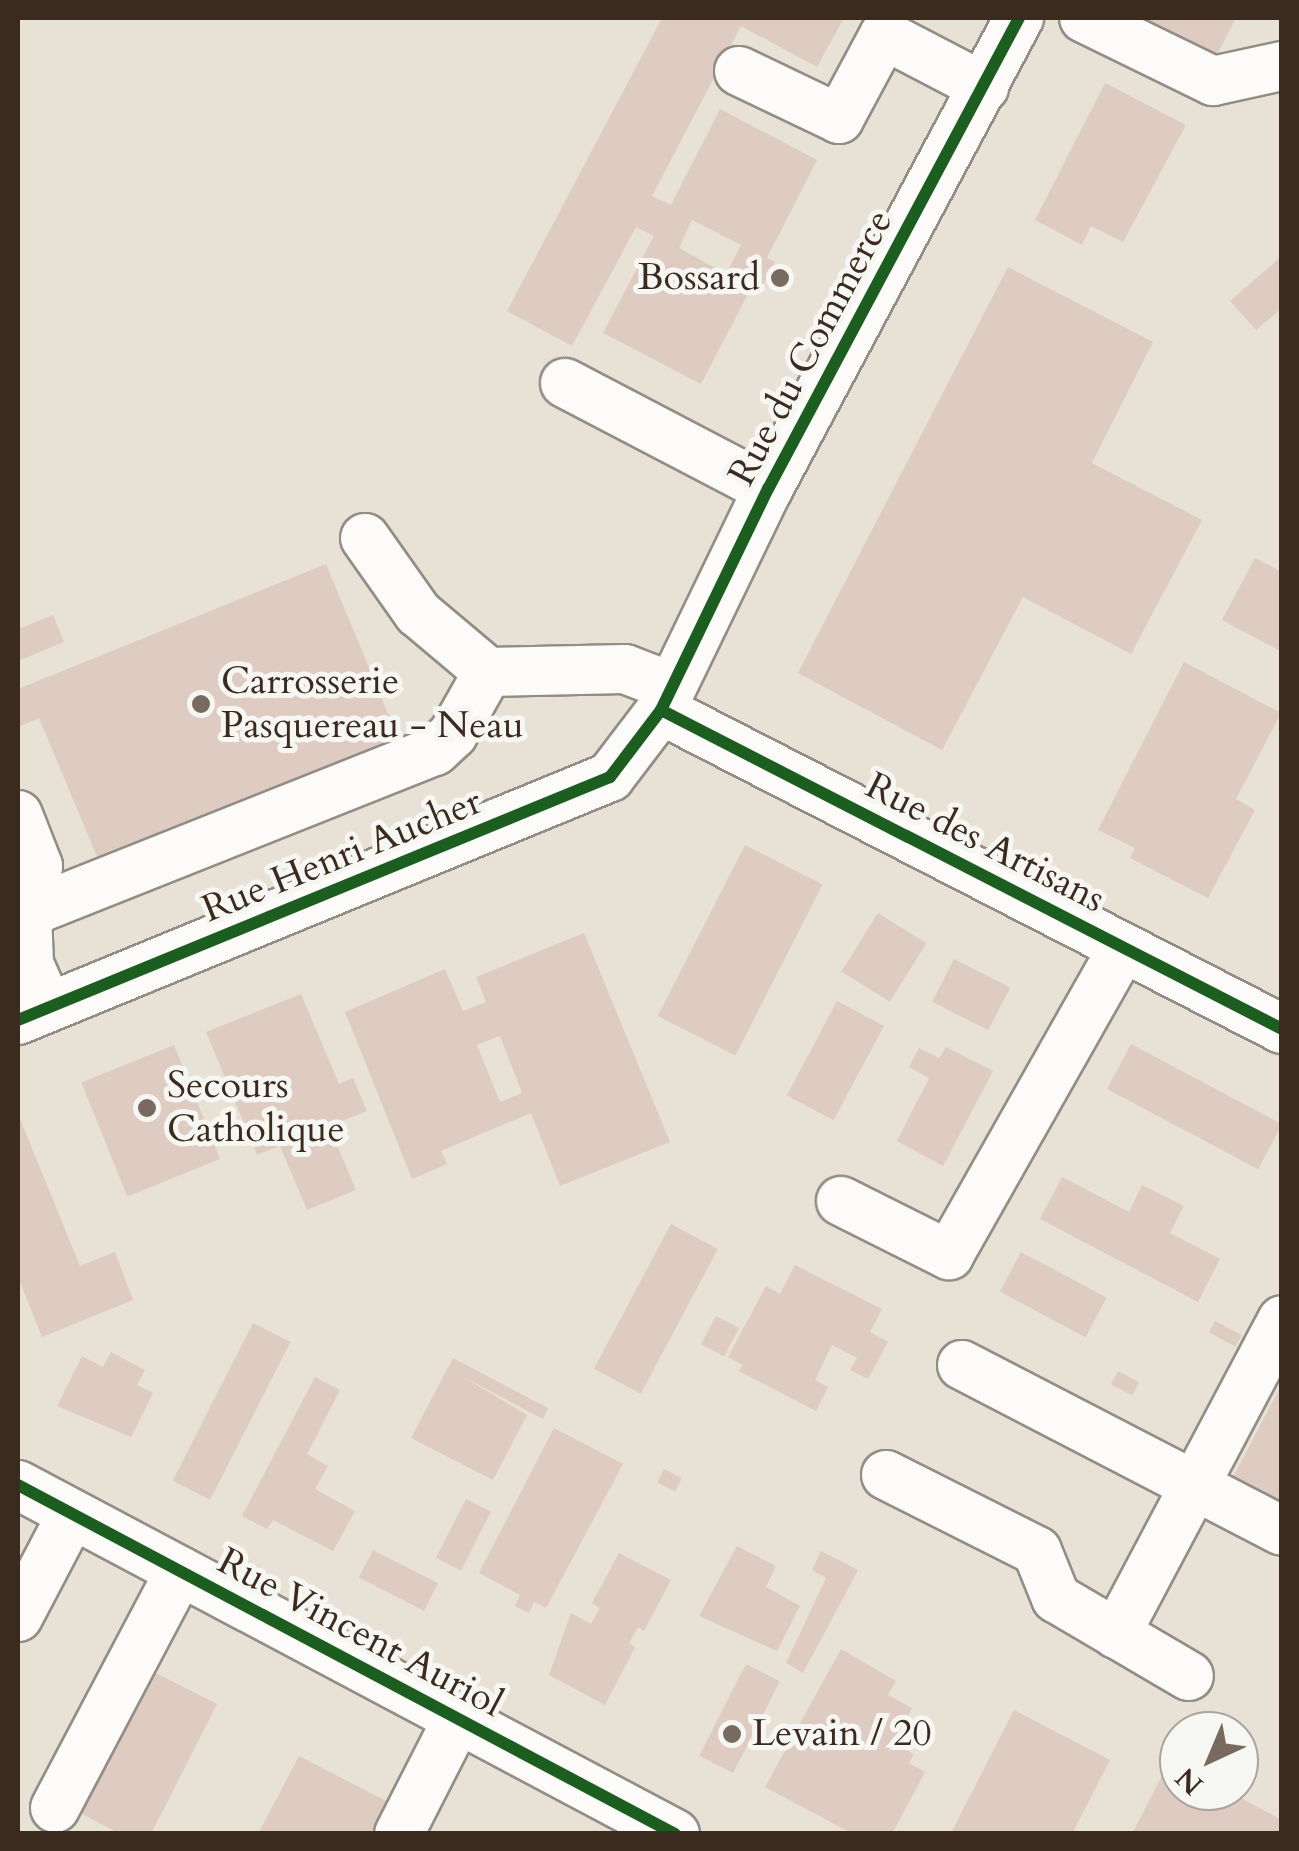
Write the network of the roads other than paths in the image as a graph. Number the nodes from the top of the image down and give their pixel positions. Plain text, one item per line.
1 (1084, 18) edge
2 (1000, 24) edge
3 (1282, 66) edge
4 (739, 71) dead end
5 (984, 87) junction
6 (565, 384) dead end
7 (768, 489) junction
8 (366, 538) dead end
9 (488, 672) junction
10 (667, 698) junction
11 (18, 816) edge
12 (27, 913) junction
13 (1124, 948) junction
14 (33, 1014) edge
15 (1282, 1029) edge
16 (841, 1201) dead end
17 (1282, 1320) edge
18 (962, 1365) dead end
19 (886, 1474) dead end
20 (18, 1485) edge
21 (1194, 1486) junction
22 (72, 1514) junction
23 (1282, 1531) edge
24 (180, 1571) junction
25 (18, 1617) edge
26 (1116, 1634) junction
27 (1188, 1676) dead end
28 (457, 1720) junction
29 (54, 1808) dead end
30 (399, 1834) edge
31 (675, 1834) edge

1 - 3 street
2 - 5 street, Rue du Commerce
4 - 5 street
5 - 7 street, Rue du Commerce
6 - 7 street
7 - 10 street, Rue du Commerce
8 - 9 street
9 - 10 street, Rue des Artisans
9 - 12 street
10 - 13 street, Rue des Artisans
10 - 14 street, Rue Henri Aucher
11 - 12 street
12 - 14 street
13 - 15 street, Rue des Artisans
13 - 16 street
17 - 21 street
18 - 21 street
19 - 26 street
20 - 22 street, Rue Vincent Auriol
21 - 23 street
21 - 26 street
22 - 24 street, Rue Vincent Auriol
22 - 25 street
24 - 28 street, Rue Vincent Auriol
24 - 29 street
26 - 27 street
28 - 30 street
28 - 31 street, Rue Vincent Auriol

